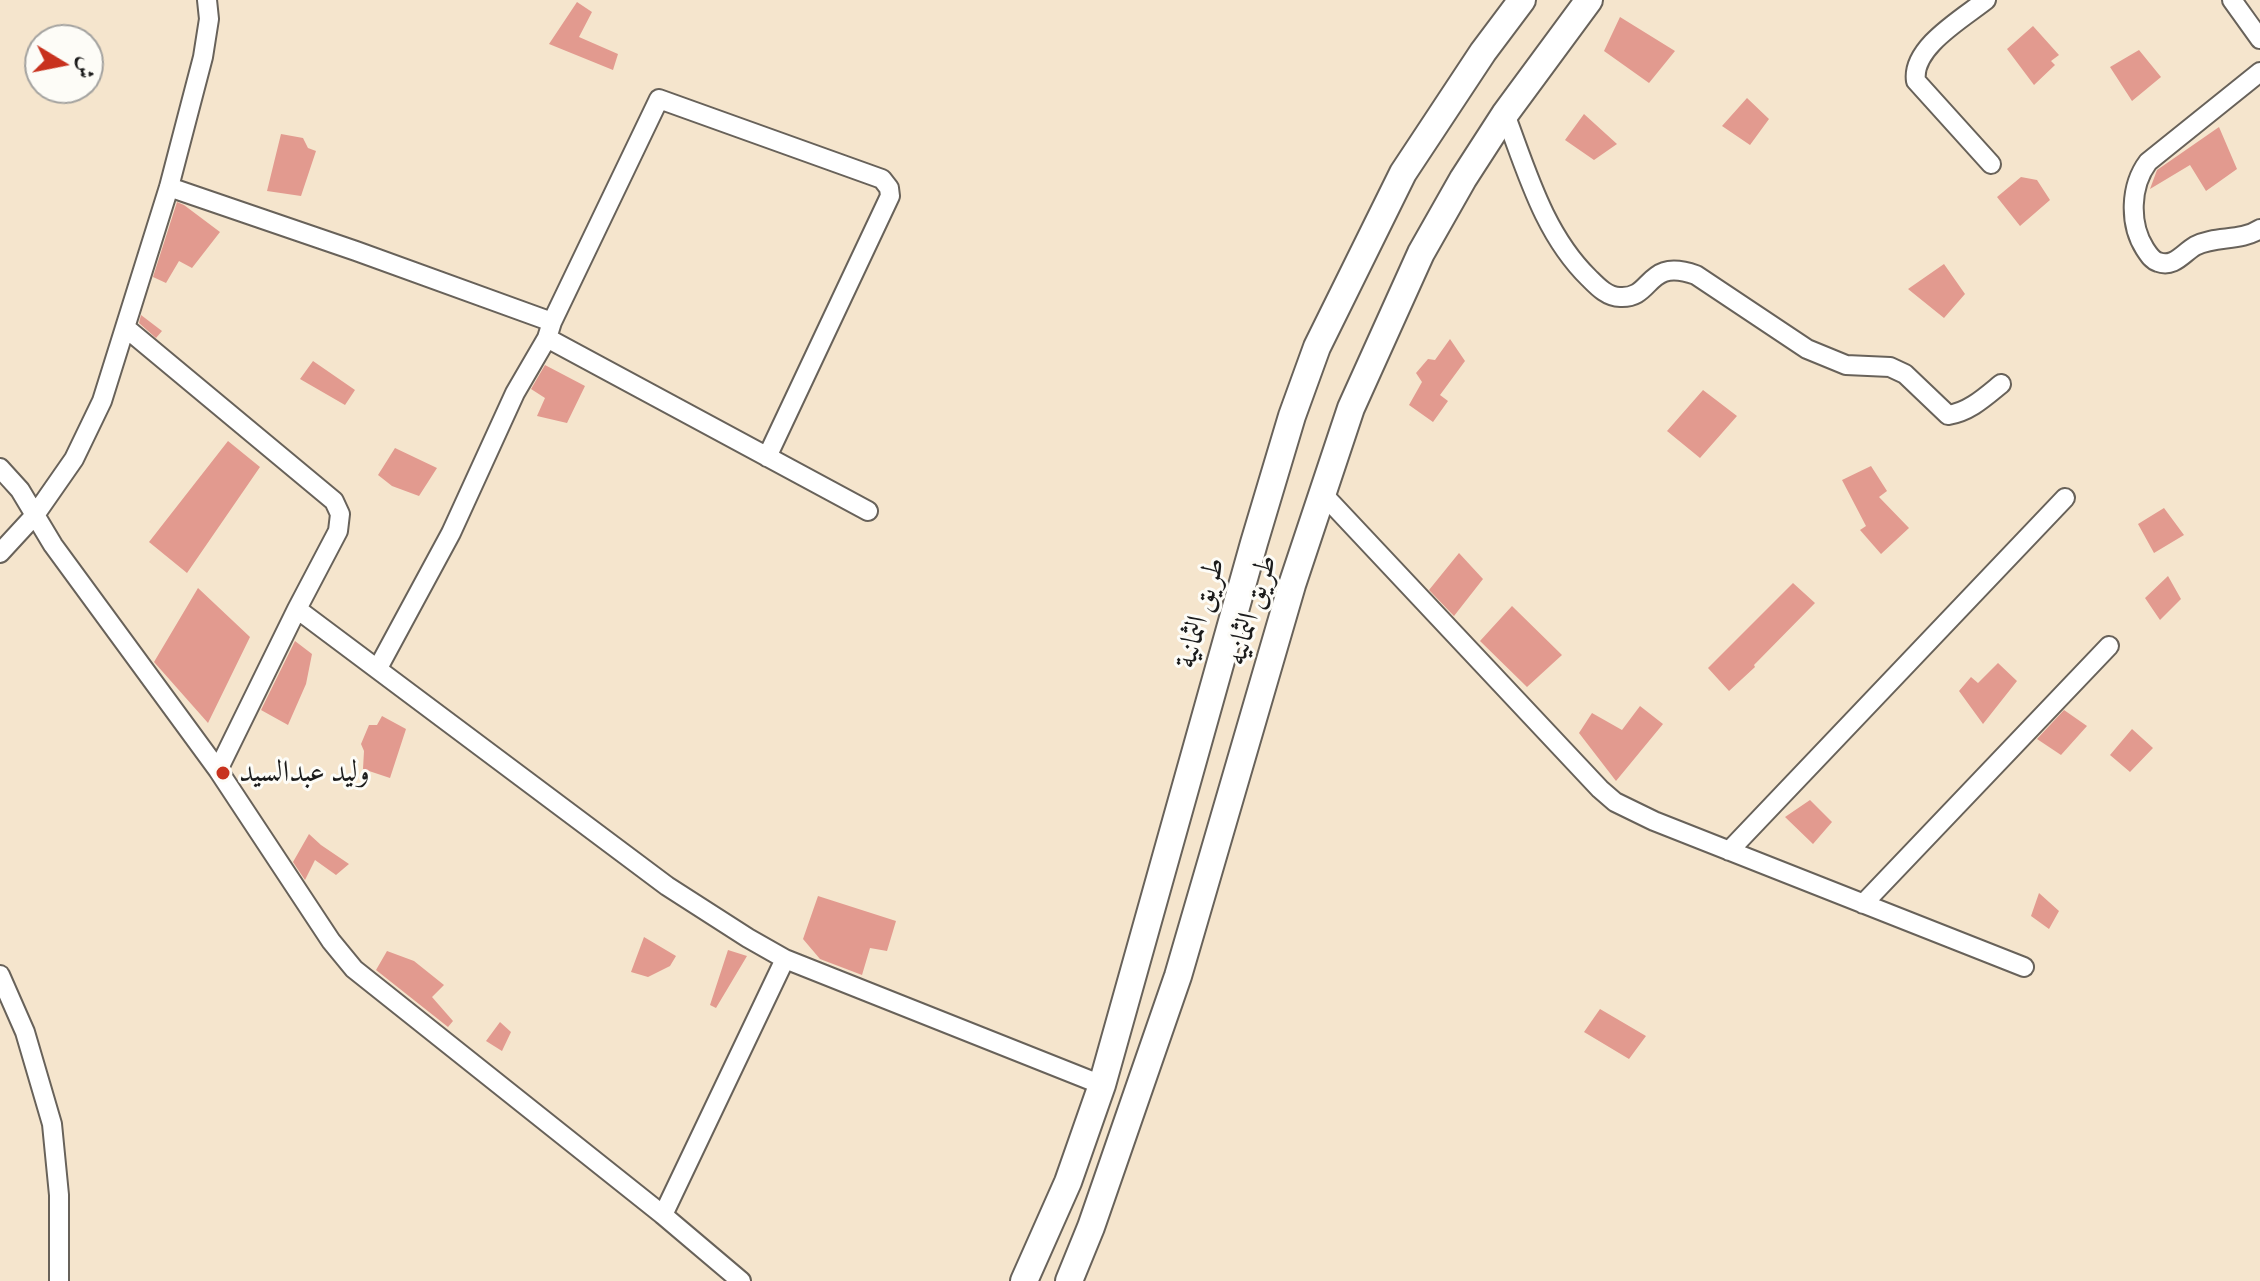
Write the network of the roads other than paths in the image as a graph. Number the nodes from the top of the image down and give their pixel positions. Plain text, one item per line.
1 (207, 0) edge
2 (1522, 0) edge
3 (1589, 0) edge
4 (1986, 0) edge
5 (2232, 0) edge
6 (2260, 39) edge
7 (2260, 72) edge
8 (1505, 114) junction
9 (1991, 164) dead end
10 (169, 187) junction
11 (2260, 229) edge
12 (126, 328) junction
13 (549, 330) junction
14 (2001, 384) dead end
15 (767, 457) junction
16 (0, 468) edge
17 (1321, 492) junction
18 (2065, 498) dead end
19 (868, 511) dead end
20 (35, 515) junction
21 (0, 553) edge
22 (297, 609) junction
23 (2109, 646) dead end
24 (378, 668) junction
25 (218, 770) junction
26 (1729, 851) junction
27 (1863, 904) junction
28 (785, 959) junction
29 (2024, 967) dead end
30 (0, 975) edge
31 (1102, 1085) junction
32 (663, 1215) junction
33 (59, 1281) edge
34 (741, 1281) edge
35 (1024, 1281) edge
36 (1069, 1281) edge

1 - 10 street
2 - 31 street, طريق الثمانية
3 - 8 street, طريق الثمانيه
4 - 9 street
5 - 6 street
7 - 11 street
8 - 14 street
8 - 17 street, طريق الثمانيه
10 - 12 street
10 - 13 street
12 - 20 street
12 - 22 street
13 - 15 street
13 - 15 street
13 - 24 street
15 - 19 street
16 - 20 street
17 - 26 street
17 - 36 street, طريق الثمانيه
18 - 26 street
20 - 21 street
20 - 25 street
22 - 24 street
22 - 25 street
23 - 27 street
24 - 28 street
25 - 32 street
26 - 27 street
27 - 29 street
28 - 31 street
28 - 32 street
30 - 33 street
31 - 35 street, طريق الثمانية
32 - 34 street

